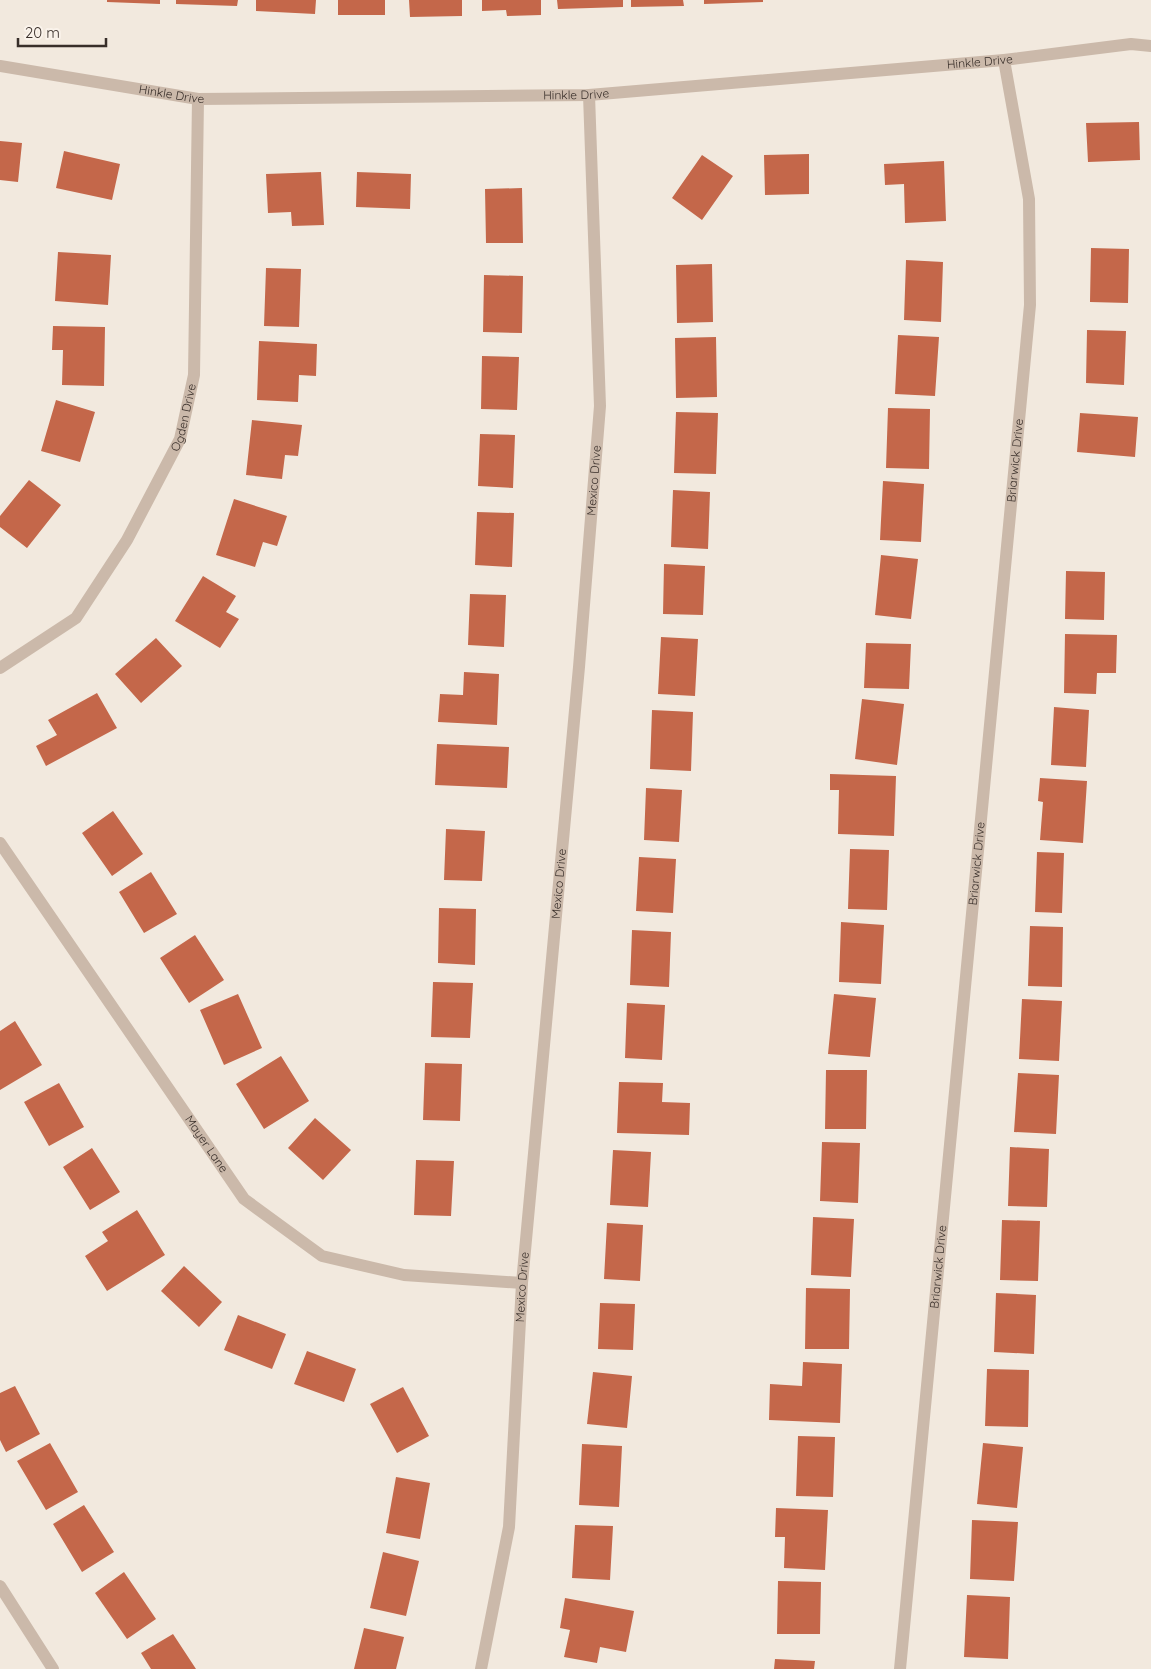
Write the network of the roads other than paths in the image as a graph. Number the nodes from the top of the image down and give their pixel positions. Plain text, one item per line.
1 (1151, 46) edge
2 (1004, 60) junction
3 (0, 66) edge
4 (589, 95) junction
5 (198, 99) junction
6 (0, 668) edge
7 (0, 844) edge
8 (522, 1282) junction
9 (0, 1586) edge
10 (53, 1669) edge
11 (481, 1669) edge
12 (900, 1669) edge

1 - 2 street, Hinkle Drive
2 - 4 street, Hinkle Drive
2 - 12 street, Briarwick Drive
3 - 5 street, Hinkle Drive
4 - 5 street, Hinkle Drive
4 - 8 street, Mexico Drive
5 - 6 street, Ogden Drive
7 - 8 street, Mayer Lane
8 - 11 street, Mexico Drive
9 - 10 street

